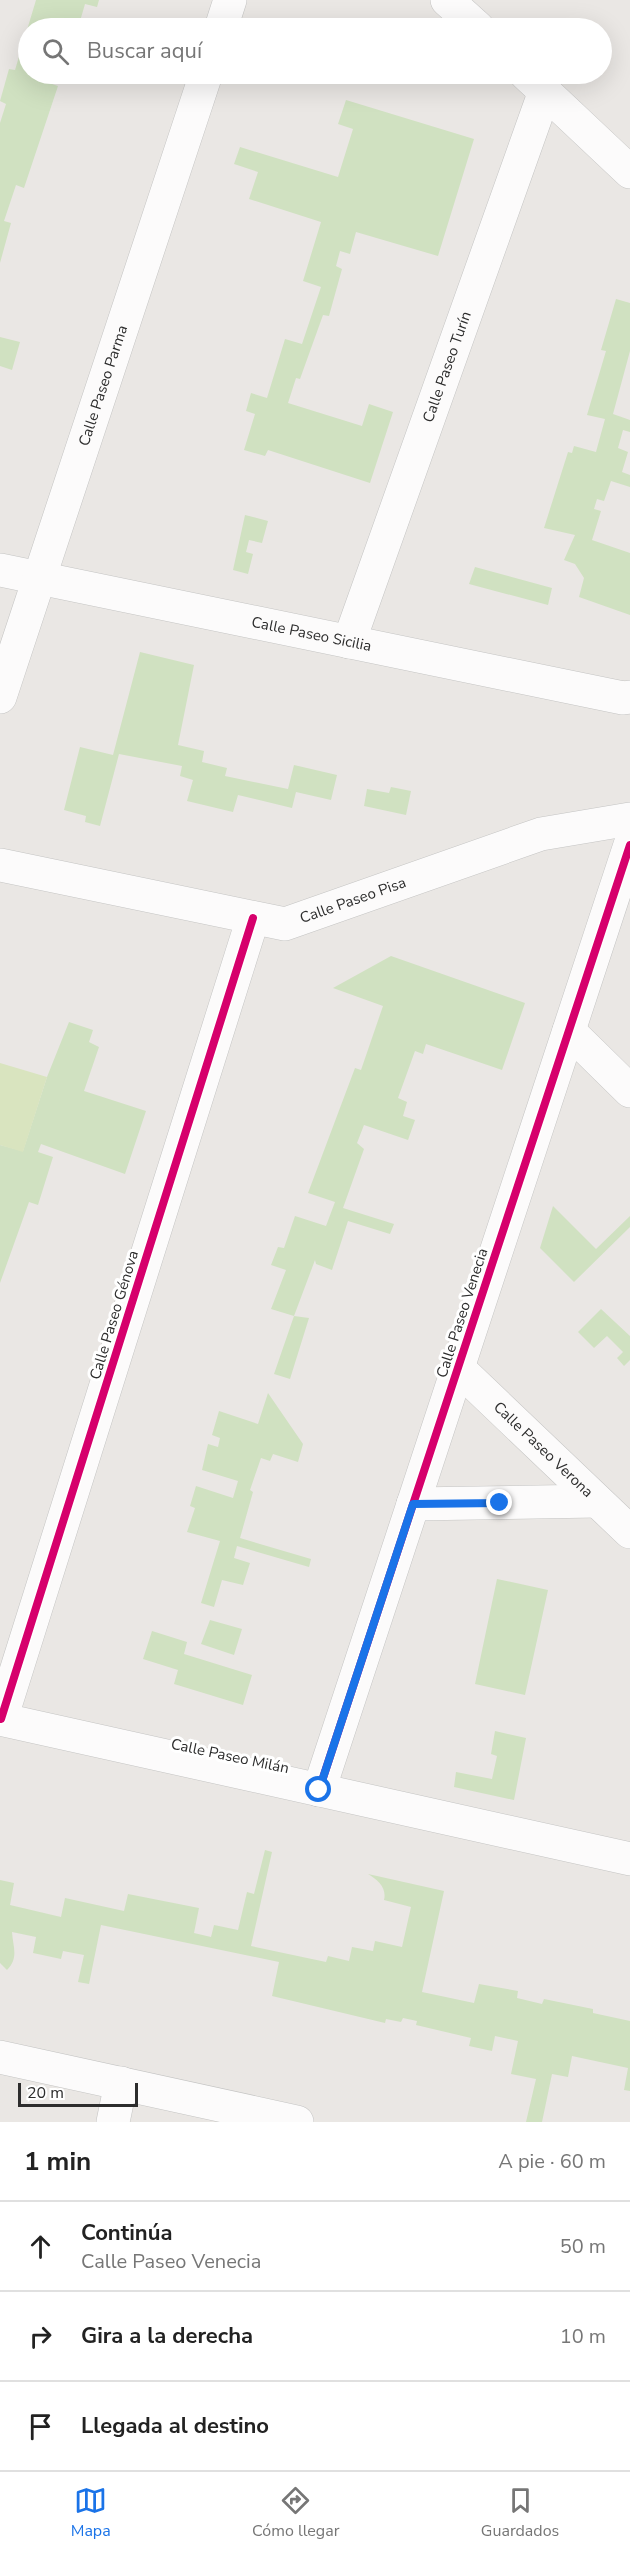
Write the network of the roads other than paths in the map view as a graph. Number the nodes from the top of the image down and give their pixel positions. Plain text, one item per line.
1 (230, 0) edge
2 (447, 0) edge
3 (224, 18) edge
4 (467, 18) edge
5 (203, 84) edge
6 (535, 84) edge
7 (538, 84) edge
8 (630, 172) edge
9 (0, 570) edge
10 (38, 578) junction
11 (349, 642) junction
12 (0, 697) edge
13 (628, 701) edge
14 (630, 819) edge
15 (630, 845) edge
16 (0, 865) edge
17 (253, 918) junction
18 (569, 1031) junction
19 (630, 1091) edge
20 (458, 1368) junction
21 (597, 1501) junction
22 (413, 1504) junction
23 (630, 1532) edge
24 (1, 1719) edge
25 (319, 1790) junction
26 (630, 1859) edge
27 (0, 2057) edge
28 (121, 2084) junction
29 (113, 2122) edge
30 (297, 2122) edge

1 - 3 street
2 - 4 street
5 - 10 street, Calle Paseo Parma
6 - 11 street, Calle Paseo Turín
7 - 8 street
9 - 10 street, Calle Paseo Sicilia
10 - 11 street, Calle Paseo Sicilia
10 - 12 street, Calle Paseo Parma
11 - 13 street, Calle Paseo Sicilia
14 - 17 street, Calle Paseo Pisa
15 - 18 street, Calle Paseo Venecia
16 - 17 street, Calle Paseo Pisa
17 - 24 street, Calle Paseo Génova
18 - 19 street
18 - 20 street, Calle Paseo Venecia
20 - 21 street, Calle Paseo Verona
20 - 22 street, Calle Paseo Venecia
21 - 22 street
21 - 23 street, Calle Paseo Verona
22 - 25 street, Calle Paseo Venecia
24 - 25 street, Calle Paseo Milán
25 - 26 street, Calle Paseo Milán
27 - 28 street
28 - 29 street
28 - 30 street

